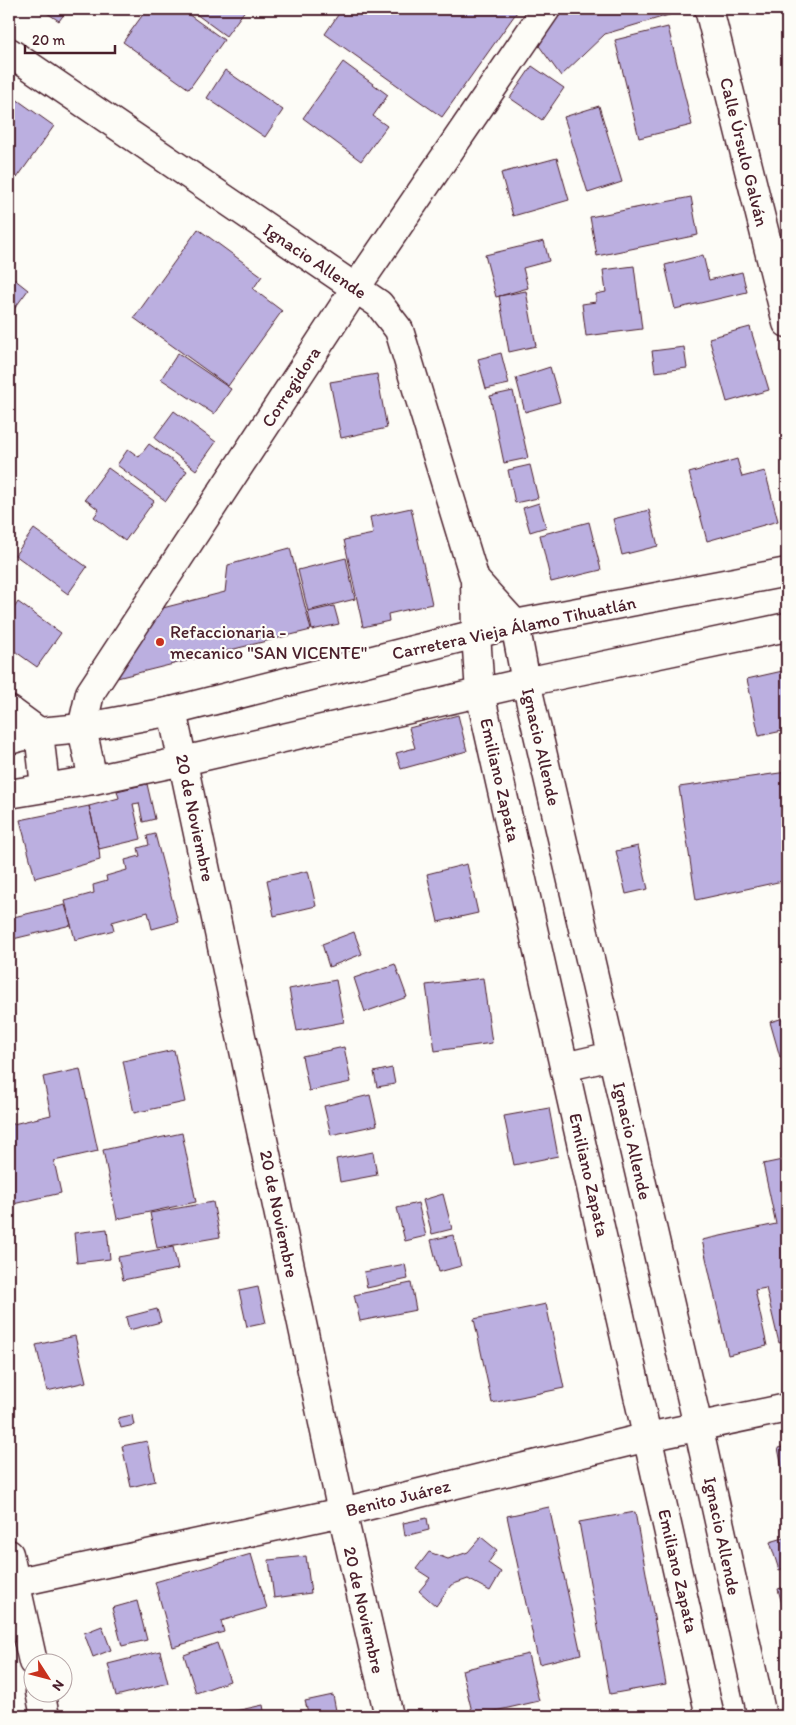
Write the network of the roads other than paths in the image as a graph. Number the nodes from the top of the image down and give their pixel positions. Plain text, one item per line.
1 (546, 9) edge
2 (709, 9) edge
3 (9, 52) edge
4 (356, 289) junction
5 (787, 323) edge
6 (787, 572) edge
7 (475, 580) junction
8 (515, 624) junction
9 (787, 627) edge
10 (476, 634) junction
11 (526, 682) junction
12 (480, 693) junction
13 (9, 710) edge
14 (172, 711) junction
15 (82, 728) junction
16 (39, 732) junction
17 (9, 740) edge
18 (183, 761) junction
19 (93, 780) junction
20 (45, 788) junction
21 (9, 794) edge
22 (612, 1056) junction
23 (564, 1066) junction
24 (787, 1408) edge
25 (698, 1426) junction
26 (648, 1437) junction
27 (342, 1512) junction
28 (9, 1554) edge
29 (12, 1583) edge
30 (30, 1652) edge
31 (42, 1702) edge
32 (45, 1716) edge
33 (389, 1716) edge
34 (710, 1716) edge
35 (762, 1716) edge

1 - 4 street, Corregidora
2 - 5 street, Calle Úrsulo Galván
3 - 4 street, Ignacio Allende
4 - 7 street, Ignacio Allende
4 - 15 street, Corregidora
6 - 8 street, Carretera Vieja Álamo Tihuatlán
7 - 8 street, Ignacio Allende
7 - 10 street, Ignacio Allende
8 - 10 street, Carretera Vieja Álamo Tihuatlán
8 - 11 street, Ignacio Allende
9 - 11 street
10 - 12 street, Emiliano Zapata
10 - 14 street, Carretera Vieja Álamo Tihuatlán
11 - 12 street
11 - 22 street, Ignacio Allende
12 - 18 street
12 - 23 street, Emiliano Zapata
13 - 16 street
14 - 15 street, Carretera Vieja Álamo Tihuatlán
14 - 18 street, 20 de Noviembre
15 - 16 street, Carretera Vieja Álamo Tihuatlán
15 - 19 street, Corregidora
16 - 17 street, Carretera Vieja Álamo Tihuatlán
16 - 20 street
18 - 19 street
18 - 27 street, 20 de Noviembre
19 - 20 street
20 - 21 street
22 - 23 street
22 - 25 street, Ignacio Allende
23 - 26 street, Emiliano Zapata
24 - 25 street, Benito Juárez
25 - 26 street, Benito Juárez
25 - 35 street, Ignacio Allende
26 - 27 street, Benito Juárez
26 - 34 street, Emiliano Zapata
27 - 29 street, Benito Juárez
27 - 33 street, 20 de Noviembre
28 - 29 street
29 - 30 street
31 - 32 street

